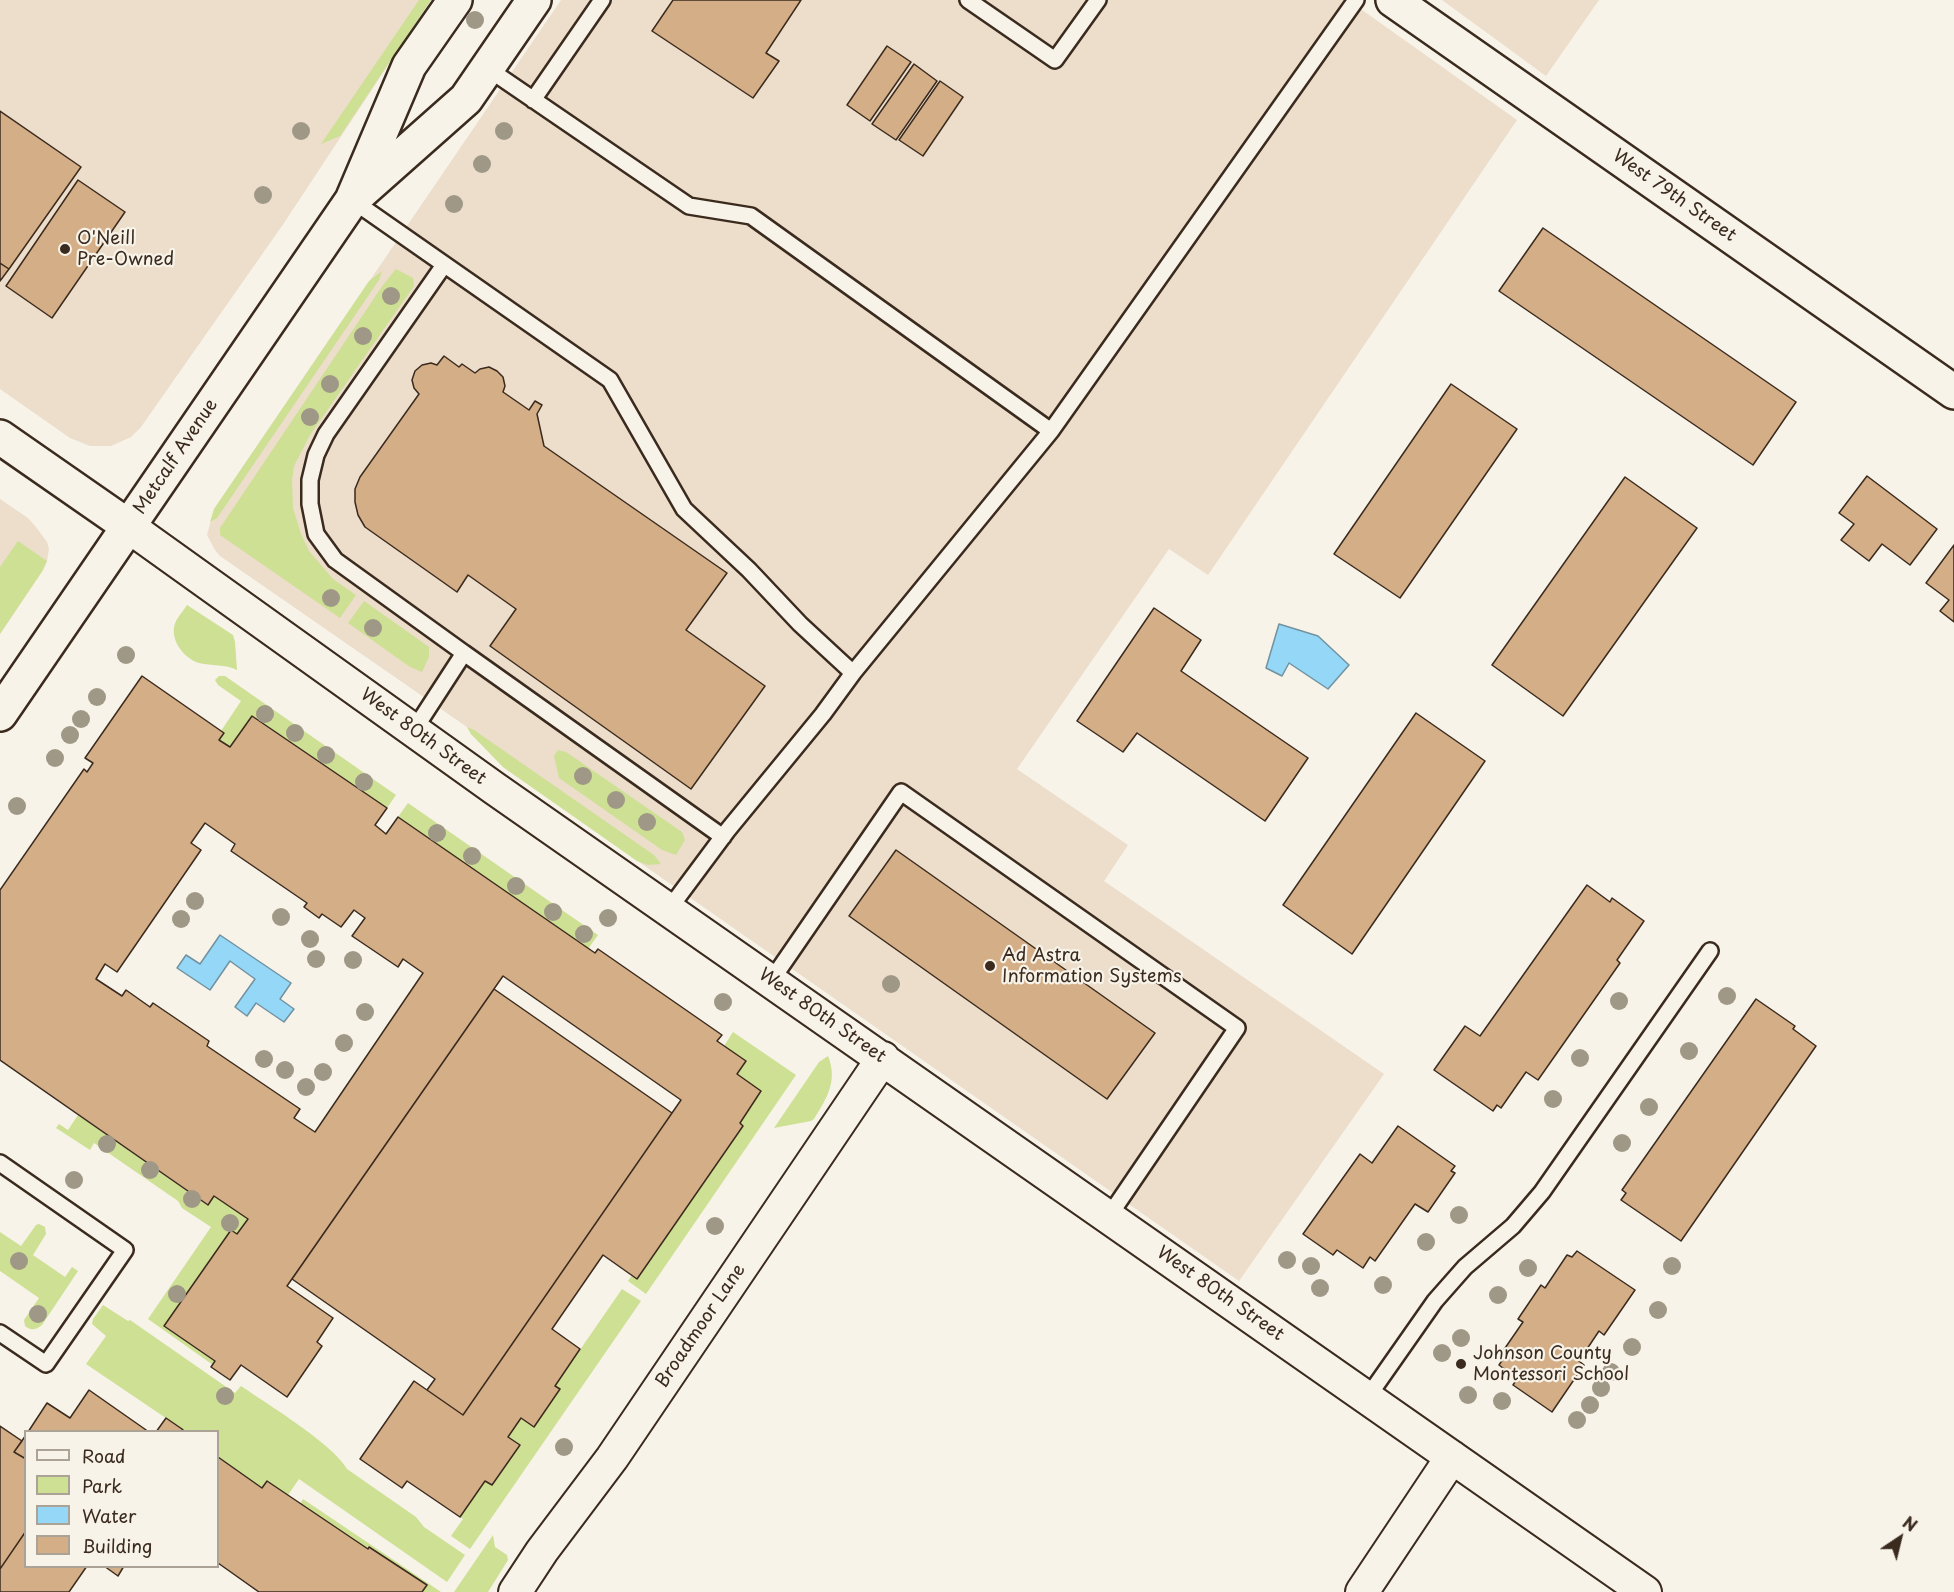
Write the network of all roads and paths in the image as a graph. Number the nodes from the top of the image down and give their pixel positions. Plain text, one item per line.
1 (455, 0) edge
2 (534, 0) edge
3 (602, 0) edge
4 (968, 0) edge
5 (1098, 0) edge
6 (1356, 0) edge
7 (1393, 0) edge
8 (487, 68) junction
9 (533, 100) junction
10 (352, 200) junction
11 (444, 265) junction
12 (1954, 392) edge
13 (1052, 431) junction
14 (0, 437) edge
15 (128, 526) junction
16 (464, 654) junction
17 (853, 673) junction
18 (0, 714) edge
19 (414, 730) junction
20 (723, 837) junction
21 (669, 909) junction
22 (1710, 951) dead end
23 (771, 981) junction
24 (883, 1058) junction
25 (0, 1163) edge
26 (1109, 1216) junction
27 (0, 1333) edge
28 (1367, 1398) junction
29 (1452, 1457) junction
30 (515, 1592) edge
31 (1362, 1592) edge
32 (1645, 1592) edge

1 - 10 main road, Metcalf Avenue
2 - 8 main road, Metcalf Avenue
3 - 9 lane
4 - 5 lane
6 - 13 lane
7 - 12 main road, West 79th Street
8 - 9 lane
8 - 10 main road, Metcalf Avenue
9 - 13 lane
10 - 11 lane
10 - 15 main road, Metcalf Avenue
11 - 16 lane
11 - 17 lane
13 - 17 lane
14 - 15 main road, West 80th Street
15 - 18 main road, Metcalf Avenue
15 - 19 street, West 80th Street
16 - 19 lane
16 - 20 lane
17 - 20 lane
19 - 21 street, West 80th Street
20 - 21 lane
21 - 23 street, West 80th Street
22 - 28 lane
23 - 24 street, West 80th Street
23 - 26 lane
24 - 26 street, West 80th Street
24 - 30 street, Broadmoor Lane
25 - 27 lane
26 - 28 street, West 80th Street
28 - 29 street, West 80th Street
29 - 31 street
29 - 32 street, West 80th Street

